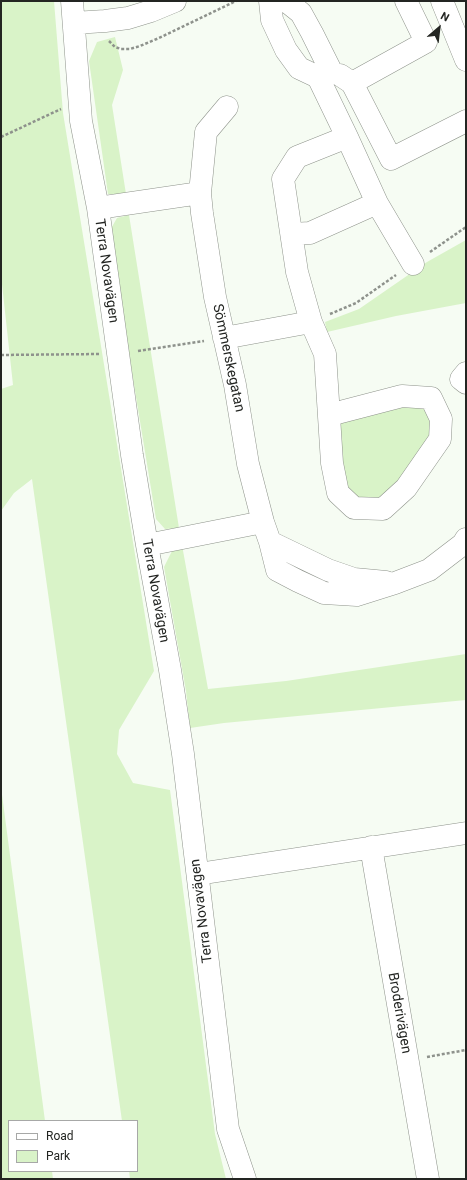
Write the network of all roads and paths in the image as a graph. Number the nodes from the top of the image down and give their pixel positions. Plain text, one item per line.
1 (72, 1) edge
2 (175, 1) edge
3 (270, 1) edge
4 (286, 1) edge
5 (406, 1) edge
6 (442, 1) edge
7 (74, 23) junction
8 (453, 29) junction
9 (426, 42) junction
10 (466, 60) edge
11 (324, 73) junction
12 (352, 83) junction
13 (79, 100) junction
14 (227, 108) dead end
15 (466, 121) edge
16 (1, 137) edge
17 (348, 137) junction
18 (200, 193) junction
19 (377, 203) junction
20 (98, 208) junction
21 (466, 228) edge
22 (292, 234) junction
23 (413, 264) junction
24 (310, 322) junction
25 (224, 338) junction
26 (118, 354) junction
27 (1, 355) edge
28 (466, 373) edge
29 (466, 383) edge
30 (329, 415) junction
31 (263, 522) junction
32 (270, 542) junction
33 (465, 542) edge
34 (147, 544) junction
35 (395, 583) junction
36 (466, 833) edge
37 (370, 847) junction
38 (198, 874) junction
39 (466, 1050) edge
40 (408, 1060) junction
41 (245, 1179) edge
42 (428, 1179) edge

1 - 7 street, Terra Novavägen
2 - 7 street
3 - 11 street
4 - 11 street
5 - 9 street
6 - 8 street
7 - 13 street, Terra Novavägen
8 - 9 street
8 - 10 street
9 - 12 street
11 - 12 street
11 - 17 street
12 - 15 street
13 - 16 path
13 - 20 street, Terra Novavägen
14 - 18 street, Sömmerskegatan
17 - 19 street
17 - 22 street
18 - 20 street
18 - 25 street, Sömmerskegatan
19 - 22 street
19 - 23 street
20 - 26 street, Terra Novavägen
21 - 23 path
22 - 24 street
23 - 24 path
24 - 25 street
24 - 30 street
25 - 26 path
25 - 31 street, Sömmerskegatan
26 - 27 path
26 - 34 street, Terra Novavägen
28 - 29 street
30 - 30 street
31 - 32 street, Sömmerskegatan
31 - 34 street
32 - 35 street, Sömmerskegatan
32 - 35 street, Sömmerskegatan
33 - 35 street, Sömmerskegatan
34 - 38 street, Terra Novavägen
36 - 37 street
37 - 38 street
37 - 40 street, Broderivägen
38 - 41 street, Terra Novavägen
39 - 40 path
40 - 42 street, Broderivägen

